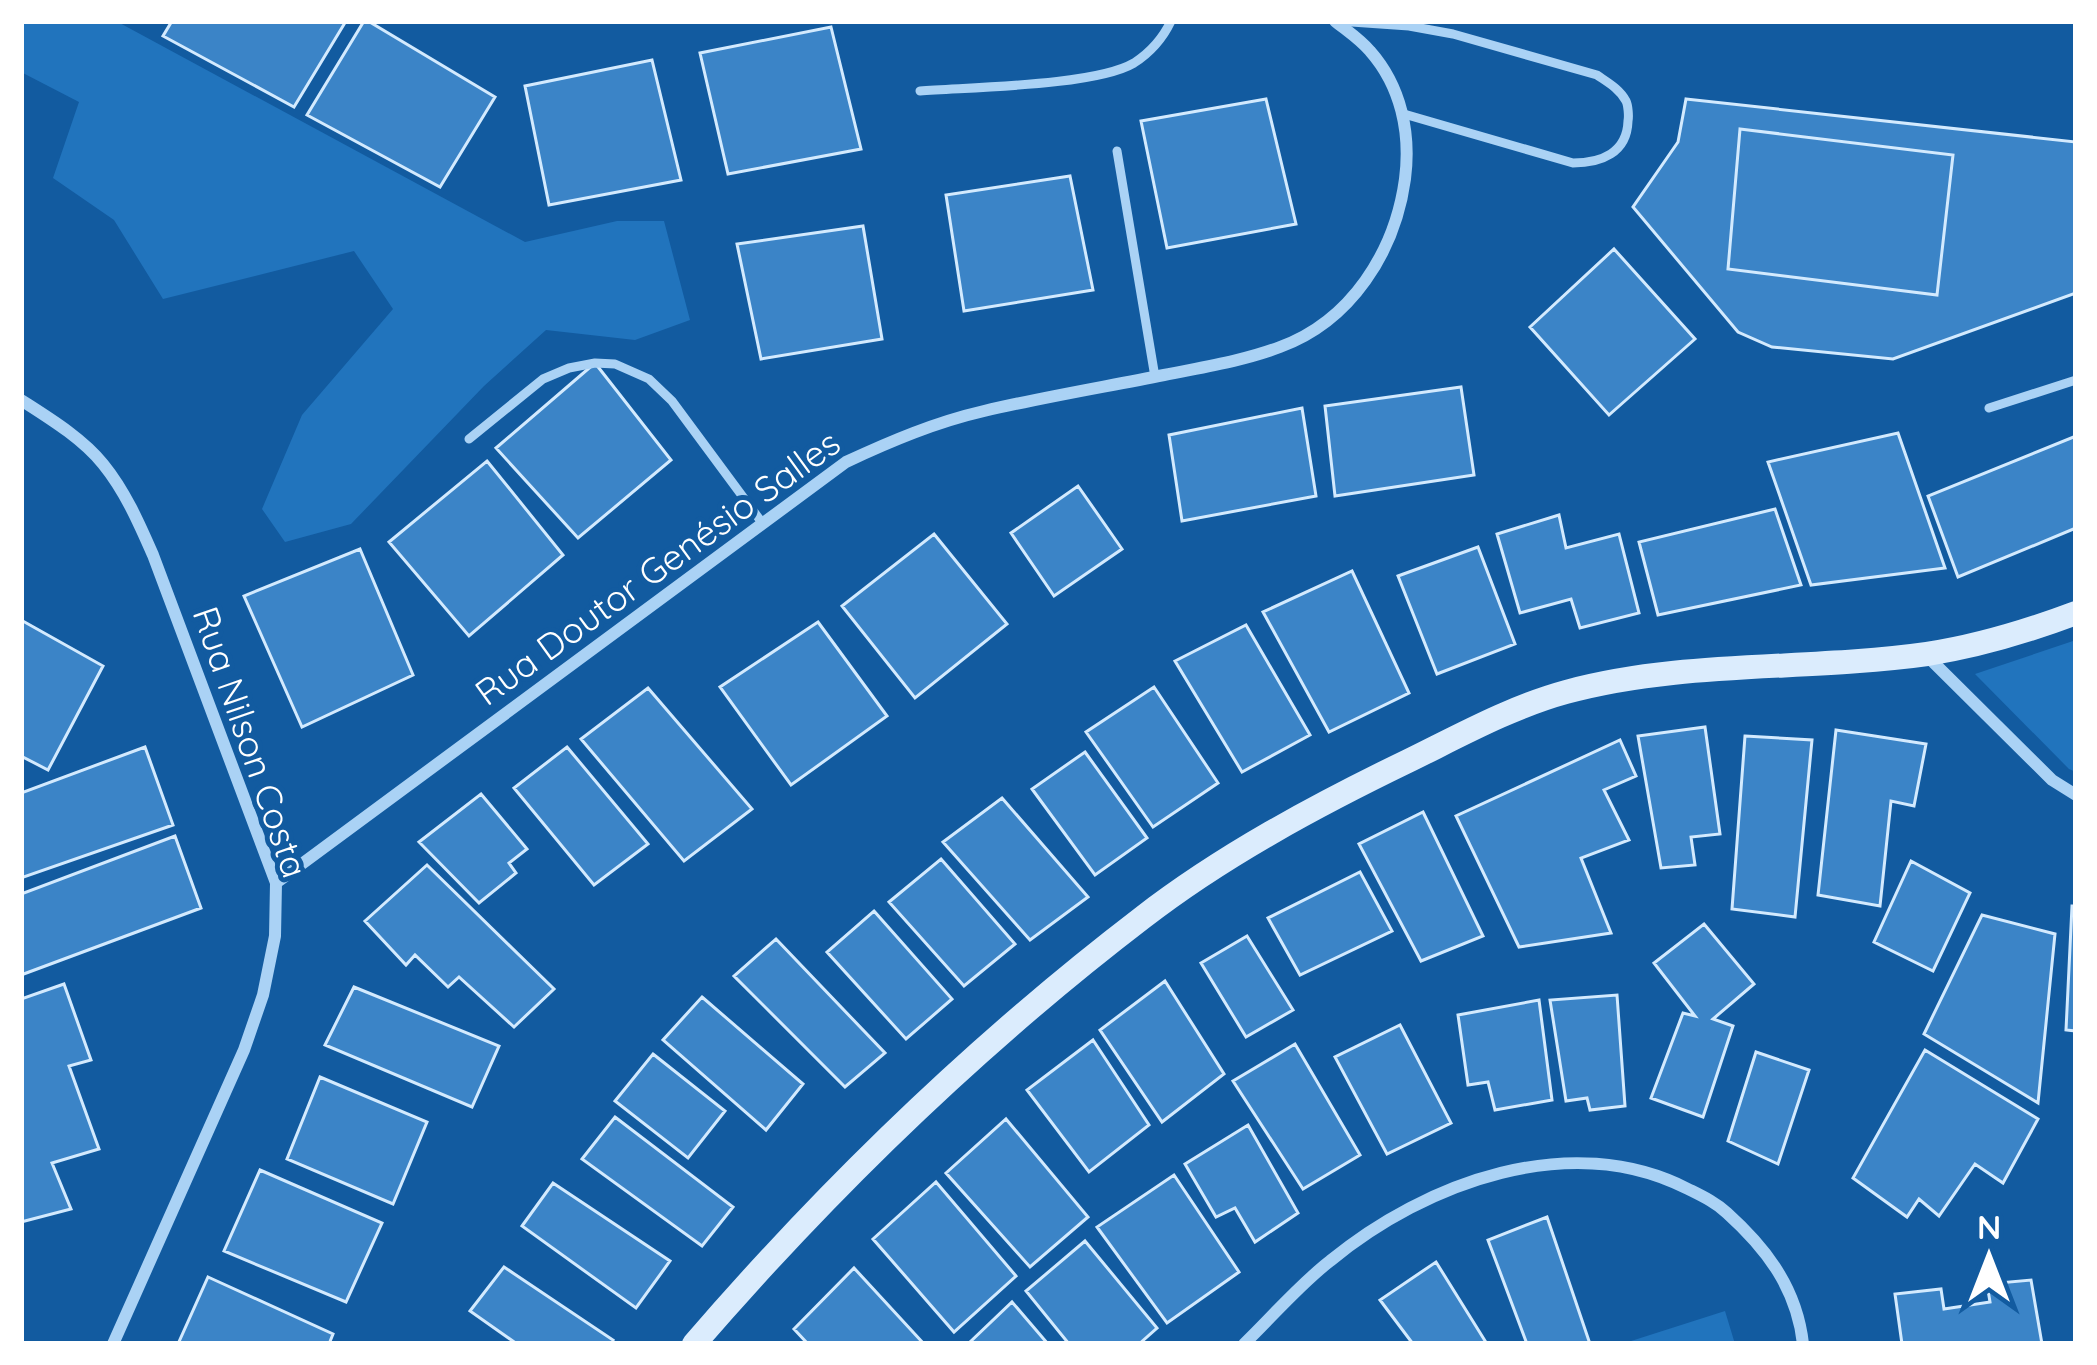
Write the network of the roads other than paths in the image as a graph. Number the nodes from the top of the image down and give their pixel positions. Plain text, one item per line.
1 (1171, 21) edge
2 (1335, 21) edge
3 (920, 91) dead end
4 (1404, 114) junction
5 (1118, 151) dead end
6 (1155, 377) junction
7 (2076, 380) edge
8 (21, 400) edge
9 (1989, 408) dead end
10 (469, 439) dead end
11 (763, 524) junction
12 (2076, 613) edge
13 (1925, 654) junction
14 (2076, 795) edge
15 (276, 883) junction
16 (113, 1344) edge
17 (694, 1344) edge
18 (1244, 1344) edge
19 (1804, 1344) edge

1 - 3 lane
2 - 4 street, Rua Doutor Genésio Salles
2 - 4 lane
4 - 6 street, Rua Doutor Genésio Salles
5 - 6 lane
6 - 11 street, Rua Doutor Genésio Salles
7 - 9 lane
8 - 15 street, Rua Nilson Costa
10 - 11 lane
11 - 15 street, Rua Doutor Genésio Salles
12 - 13 street
13 - 14 street
13 - 17 street
15 - 16 street, Rua Nilson Costa
18 - 19 street

